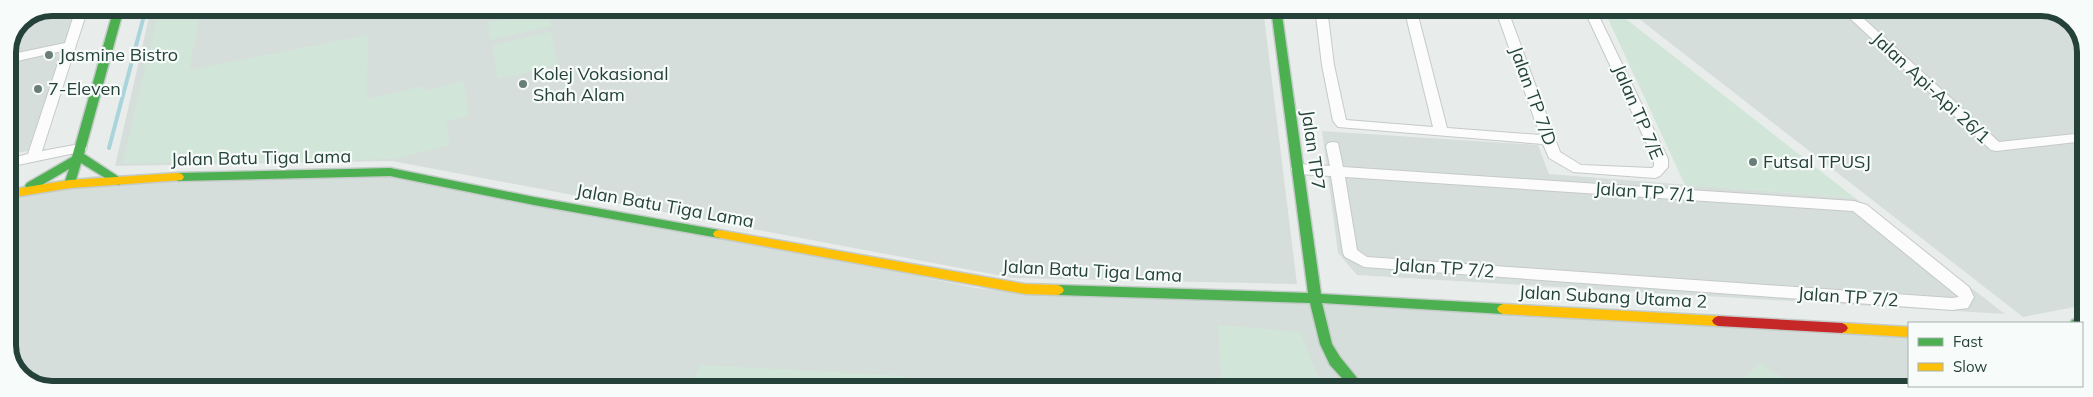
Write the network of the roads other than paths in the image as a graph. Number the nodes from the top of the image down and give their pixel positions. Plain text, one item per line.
1 (79, 16) edge
2 (117, 16) edge
3 (1277, 17) edge
4 (1322, 17) edge
5 (1412, 17) edge
6 (1504, 17) edge
7 (1592, 17) edge
8 (1855, 17) edge
9 (70, 46) junction
10 (16, 57) edge
11 (1441, 131) junction
12 (2077, 138) edge
13 (1548, 140) junction
14 (1333, 146) dead end
15 (79, 154) junction
16 (33, 159) junction
17 (16, 162) edge
18 (1298, 169) junction
19 (1337, 172) junction
20 (1611, 172) joint
21 (119, 180) junction
22 (70, 184) junction
23 (16, 191) edge
24 (16, 192) edge
25 (1964, 291) joint
26 (1315, 298) junction
27 (1908, 332) edge
28 (1353, 381) edge

1 - 9 street
2 - 15 main road
3 - 18 main road, Jalan TP7
4 - 11 street
5 - 11 street
6 - 13 street, Jalan TP 7/D
7 - 20 street, Jalan TP 7/E
8 - 12 street, Jalan Api-Api 26/1
9 - 10 street
9 - 16 street
11 - 13 street
13 - 20 street, Jalan TP 7/D
14 - 19 street, Jalan TP 7/2
15 - 16 street
15 - 21 main road
15 - 22 main road
15 - 23 main road
16 - 17 street
18 - 19 street, Jalan TP 7/1
18 - 26 main road, Jalan TP7
19 - 25 street, Jalan TP 7/1
19 - 25 street, Jalan TP 7/2
21 - 22 main road, Jalan Batu Tiga Lama
21 - 26 main road, Jalan Batu Tiga Lama
22 - 24 main road, Jalan Batu Tiga Lama
26 - 27 main road, Jalan Subang Utama 2
26 - 28 main road, Jalan TP7

